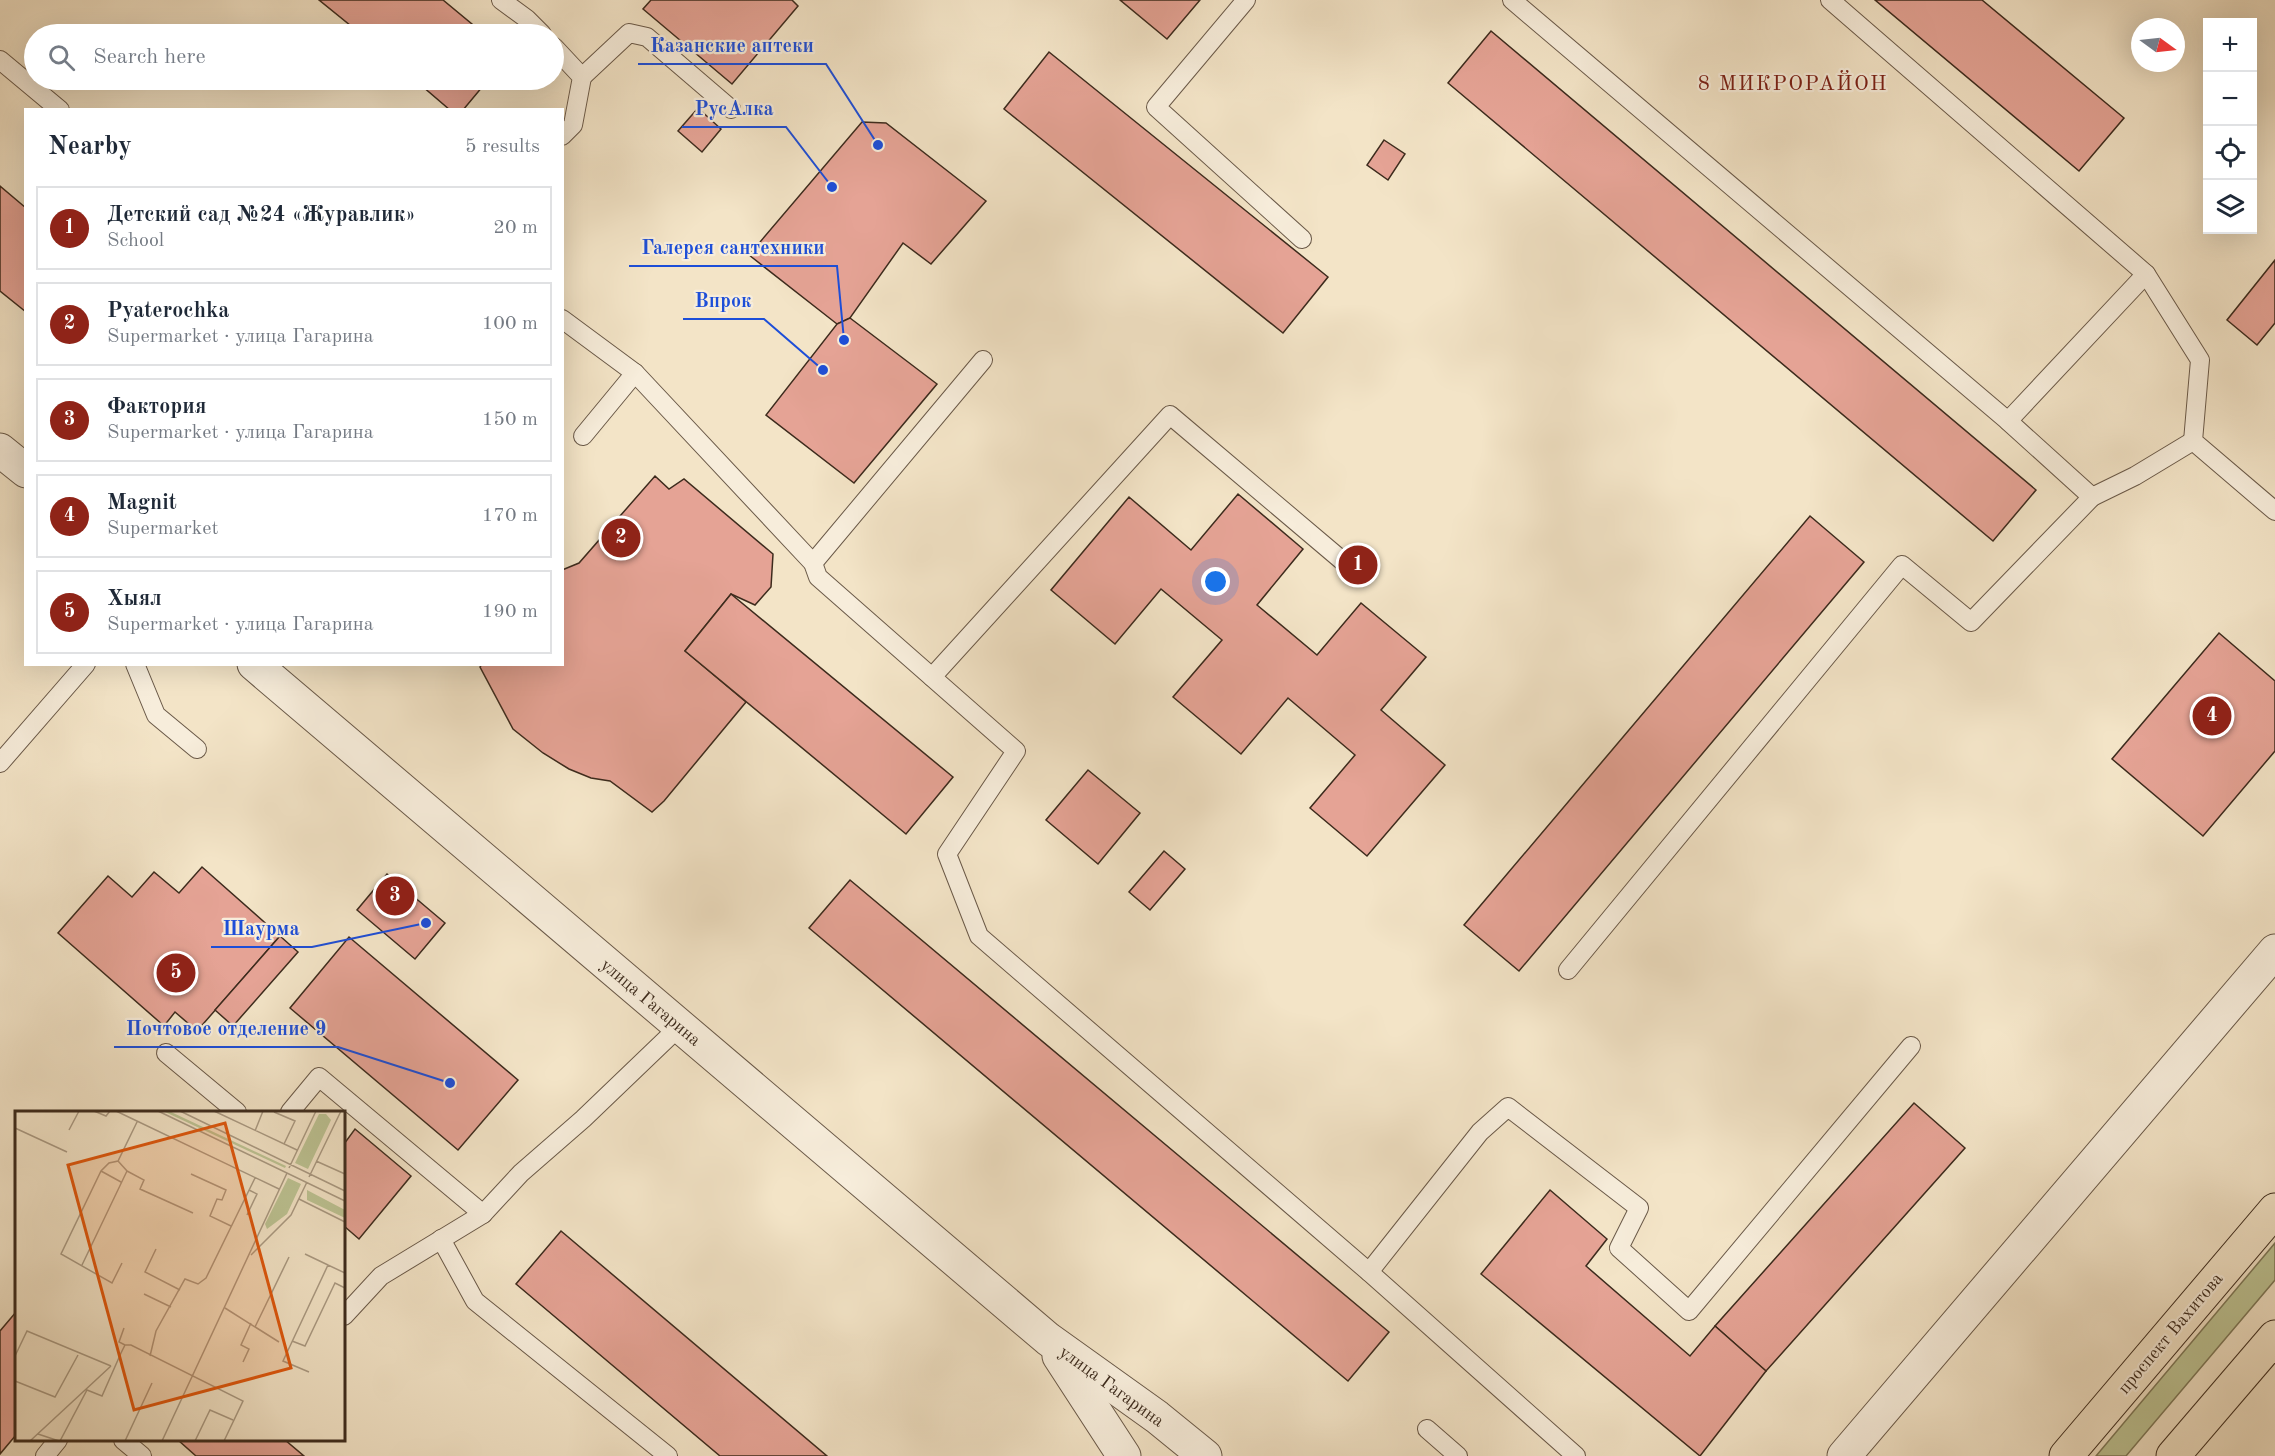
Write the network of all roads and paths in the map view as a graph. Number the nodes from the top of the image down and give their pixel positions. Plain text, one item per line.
1 (501, 0) edge
2 (1246, 0) edge
3 (1512, 0) edge
4 (1830, 0) edge
5 (532, 24) edge
6 (564, 58) edge
7 (0, 60) edge
8 (582, 77) junction
9 (24, 80) edge
10 (36, 90) edge
11 (58, 108) edge
12 (731, 109) dead end
13 (564, 134) edge
14 (1302, 239) dead end
15 (2146, 274) junction
16 (564, 320) edge
17 (983, 360) dead end
18 (635, 373) junction
19 (2008, 421) junction
20 (583, 436) dead end
21 (2193, 441) junction
22 (0, 450) edge
23 (24, 469) edge
24 (2092, 497) junction
25 (2275, 511) edge
26 (813, 563) junction
27 (1345, 563) dead end
28 (84, 666) edge
29 (136, 666) edge
30 (256, 666) edge
31 (932, 677) junction
32 (197, 749) dead end
33 (0, 763) edge
34 (2275, 951) edge
35 (1568, 970) dead end
36 (680, 1026) junction
37 (1911, 1046) dead end
38 (166, 1053) dead end
39 (235, 1111) edge
40 (292, 1111) edge
41 (2275, 1210) edge
42 (483, 1214) junction
43 (441, 1239) junction
44 (1368, 1272) junction
45 (345, 1315) edge
46 (2275, 1337) edge
47 (1048, 1339) junction
48 (1427, 1429) dead end
49 (57, 1441) edge
50 (124, 1441) edge
51 (45, 1456) edge
52 (142, 1456) edge
53 (668, 1456) edge
54 (1124, 1456) edge
55 (1205, 1456) edge
56 (1458, 1456) edge
57 (1576, 1456) edge
58 (1844, 1456) edge
59 (2066, 1456) edge
60 (2173, 1456) edge

1 - 5 lane
2 - 14 lane
3 - 19 lane
4 - 15 lane
6 - 8 lane
7 - 9 lane
8 - 12 lane
8 - 13 lane
10 - 11 lane
15 - 19 lane
15 - 21 lane
16 - 18 lane
17 - 26 lane
18 - 20 lane
18 - 26 lane
19 - 24 lane
21 - 24 lane
21 - 25 lane
22 - 23 street
24 - 35 lane
26 - 31 lane
27 - 31 lane
28 - 33 lane
29 - 32 lane
30 - 36 street, улица Гагарина
31 - 44 lane
34 - 58 street
36 - 42 lane
36 - 47 street, улица Гагарина
37 - 44 lane
38 - 39 lane
40 - 42 lane
41 - 59 main road, проспект Вахитова
42 - 43 lane
43 - 45 lane
43 - 53 lane
44 - 57 lane
46 - 60 main road
47 - 54 street, улица Гагарина
47 - 55 street, улица Гагарина
48 - 56 lane
49 - 51 lane
50 - 52 lane

